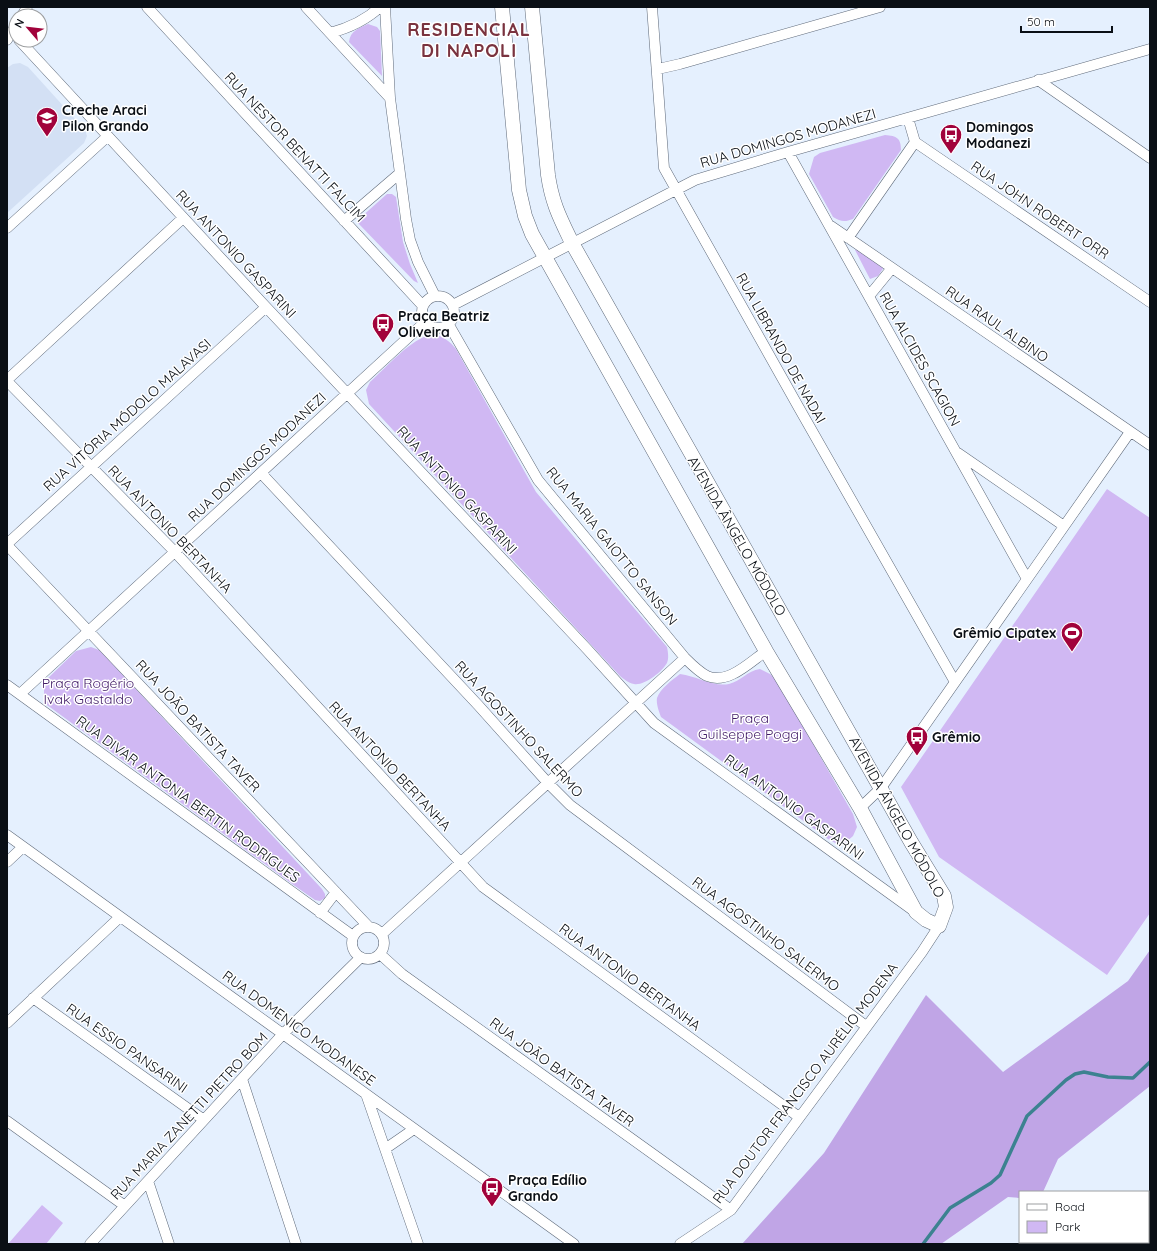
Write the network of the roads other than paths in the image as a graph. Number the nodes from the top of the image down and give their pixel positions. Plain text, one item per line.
1 (147, 7) edge
2 (306, 7) edge
3 (380, 7) edge
4 (385, 7) edge
5 (502, 7) edge
6 (532, 7) edge
7 (652, 7) edge
8 (880, 7) edge
9 (330, 33) junction
10 (26, 48) edge
11 (1150, 48) edge
12 (658, 69) junction
13 (1038, 80) junction
14 (390, 98) junction
15 (908, 118) junction
16 (108, 136) junction
17 (915, 142) junction
18 (788, 152) junction
19 (1150, 158) edge
20 (400, 173) junction
21 (676, 190) junction
22 (183, 218) junction
23 (344, 221) junction
24 (829, 225) junction
25 (7, 228) edge
26 (848, 238) junction
27 (572, 243) junction
28 (545, 258) junction
29 (892, 268) junction
30 (435, 296) junction
31 (869, 296) junction
32 (1150, 302) edge
33 (453, 305) junction
34 (423, 306) junction
35 (266, 307) junction
36 (425, 322) junction
37 (449, 325) junction
38 (7, 381) edge
39 (348, 393) junction
40 (1130, 432) junction
41 (1150, 445) edge
42 (956, 452) junction
43 (91, 467) junction
44 (260, 473) junction
45 (1064, 526) junction
46 (7, 544) edge
47 (175, 552) junction
48 (1027, 579) junction
49 (88, 631) junction
50 (766, 651) junction
51 (685, 658) junction
52 (955, 682) junction
53 (7, 685) edge
54 (20, 694) junction
55 (636, 703) junction
56 (548, 783) junction
57 (881, 788) junction
58 (860, 808) junction
59 (7, 835) edge
60 (23, 847) junction
61 (7, 862) edge
62 (460, 863) junction
63 (336, 892) junction
64 (320, 912) junction
65 (916, 912) junction
66 (120, 917) junction
67 (368, 926) junction
68 (939, 926) junction
69 (382, 934) junction
70 (353, 936) junction
71 (380, 954) junction
72 (361, 958) junction
73 (33, 998) junction
74 (7, 1023) edge
75 (866, 1026) junction
76 (283, 1034) junction
77 (242, 1079) junction
78 (366, 1094) junction
79 (799, 1117) junction
80 (204, 1120) junction
81 (7, 1121) edge
82 (414, 1129) junction
83 (385, 1149) junction
84 (148, 1181) junction
85 (124, 1206) junction
86 (730, 1210) junction
87 (90, 1244) edge
88 (169, 1244) edge
89 (296, 1244) edge
90 (418, 1244) edge
91 (574, 1244) edge
92 (680, 1244) edge

1 - 23 street, RUA NESTOR BENATTI FALCIM
2 - 9 street
3 - 9 street
4 - 14 street
5 - 28 street, AVENIDA ÂNGELO MÓDOLO
6 - 27 street, AVENIDA ÂNGELO MÓDOLO
7 - 12 street, RUA LIBRANDO DE NADAI
8 - 12 street
9 - 14 street
10 - 16 street, RUA ANTONIO GASPARINI
11 - 13 street, RUA DOMINGOS MODANEZI
12 - 21 street, RUA LIBRANDO DE NADAI
13 - 15 street, RUA DOMINGOS MODANEZI
13 - 19 street
14 - 20 street
15 - 17 street
15 - 18 street, RUA DOMINGOS MODANEZI
16 - 22 street, RUA ANTONIO GASPARINI
16 - 25 street
17 - 26 street
17 - 32 street, RUA JOHN ROBERT ORR
18 - 21 street, RUA DOMINGOS MODANEZI
18 - 24 street, RUA ALCIDES SCAGION
20 - 23 street
20 - 30 street
21 - 27 street, RUA DOMINGOS MODANEZI
21 - 52 street, RUA LIBRANDO DE NADAI
22 - 35 street, RUA ANTONIO GASPARINI
22 - 38 street
23 - 34 street, RUA NESTOR BENATTI FALCIM
24 - 26 street, RUA RAUL ALBINO
24 - 31 street, RUA ALCIDES SCAGION
26 - 29 street, RUA RAUL ALBINO
27 - 28 street, RUA DOMINGOS MODANEZI
27 - 57 street, AVENIDA ÂNGELO MÓDOLO
28 - 33 street, RUA DOMINGOS MODANEZI
28 - 50 street, AVENIDA ÂNGELO MÓDOLO
29 - 31 street
29 - 40 street, RUA RAUL ALBINO
30 - 33 street
30 - 34 street
31 - 42 street, RUA ALCIDES SCAGION
33 - 37 street
34 - 36 street
35 - 39 street, RUA ANTONIO GASPARINI
35 - 43 street, RUA VITÓRIA MÓDOLO MALAVASI
36 - 37 street
36 - 39 street, RUA DOMINGOS MODANEZI
37 - 51 street, RUA MARIA GAIOTTO SANSON
38 - 43 street, RUA ANTONIO BERTANHA
39 - 44 street, RUA DOMINGOS MODANEZI
39 - 55 street, RUA ANTONIO GASPARINI
40 - 41 street, RUA RAUL ALBINO
40 - 45 street
42 - 45 street
42 - 48 street, RUA ALCIDES SCAGION
43 - 46 street, RUA VITÓRIA MÓDOLO MALAVASI
43 - 47 street, RUA ANTONIO BERTANHA
44 - 47 street, RUA DOMINGOS MODANEZI
44 - 56 street, RUA AGOSTINHO SALERMO
45 - 48 street
46 - 49 street, RUA JOÃO BATISTA TAVER
47 - 49 street, RUA DOMINGOS MODANEZI
47 - 62 street, RUA ANTONIO BERTANHA
48 - 52 street
49 - 54 street, RUA DOMINGOS MODANEZI
49 - 63 street, RUA JOÃO BATISTA TAVER
50 - 51 street, RUA MARIA GAIOTTO SANSON
50 - 58 street, AVENIDA ÂNGELO MÓDOLO
51 - 55 street
52 - 57 street
53 - 54 street, RUA DIVAR ANTONIA BERTIN RODRIGUES
54 - 64 street, RUA DIVAR ANTONIA BERTIN RODRIGUES
55 - 56 street
55 - 65 street, RUA ANTONIO GASPARINI
56 - 62 street
56 - 75 street, RUA AGOSTINHO SALERMO
57 - 58 street
57 - 68 street, AVENIDA ÂNGELO MÓDOLO
58 - 65 street, AVENIDA ÂNGELO MÓDOLO
59 - 60 street, RUA DOMENICO MODANESE
60 - 61 street
60 - 66 street, RUA DOMENICO MODANESE
62 - 69 street
62 - 79 street, RUA ANTONIO BERTANHA
63 - 64 street
63 - 67 street, RUA JOÃO BATISTA TAVER
64 - 70 street, RUA DIVAR ANTONIA BERTIN RODRIGUES
65 - 68 street, AVENIDA ÂNGELO MÓDOLO
66 - 73 street
66 - 76 street, RUA DOMENICO MODANESE
67 - 69 street
67 - 70 street
68 - 75 street, RUA DOUTOR FRANCISCO AURÉLIO MODENA
69 - 71 street
70 - 72 street
71 - 72 street
71 - 86 street, RUA JOÃO BATISTA TAVER
72 - 76 street, RUA MARIA ZANETTI PIETRO BOM
73 - 74 street
73 - 80 street, RUA ESSIO PANSARINI
75 - 79 street, RUA DOUTOR FRANCISCO AURÉLIO MODENA
76 - 77 street, RUA MARIA ZANETTI PIETRO BOM
76 - 78 street, RUA DOMENICO MODANESE
77 - 80 street, RUA MARIA ZANETTI PIETRO BOM
77 - 89 street
78 - 82 street, RUA DOMENICO MODANESE
78 - 83 street
79 - 86 street, RUA DOUTOR FRANCISCO AURÉLIO MODENA
80 - 84 street, RUA MARIA ZANETTI PIETRO BOM
81 - 85 street
82 - 83 street
82 - 91 street, RUA DOMENICO MODANESE
83 - 90 street
84 - 85 street, RUA MARIA ZANETTI PIETRO BOM
84 - 88 street
85 - 87 street, RUA MARIA ZANETTI PIETRO BOM
86 - 92 street, RUA DOUTOR FRANCISCO AURÉLIO MODENA

